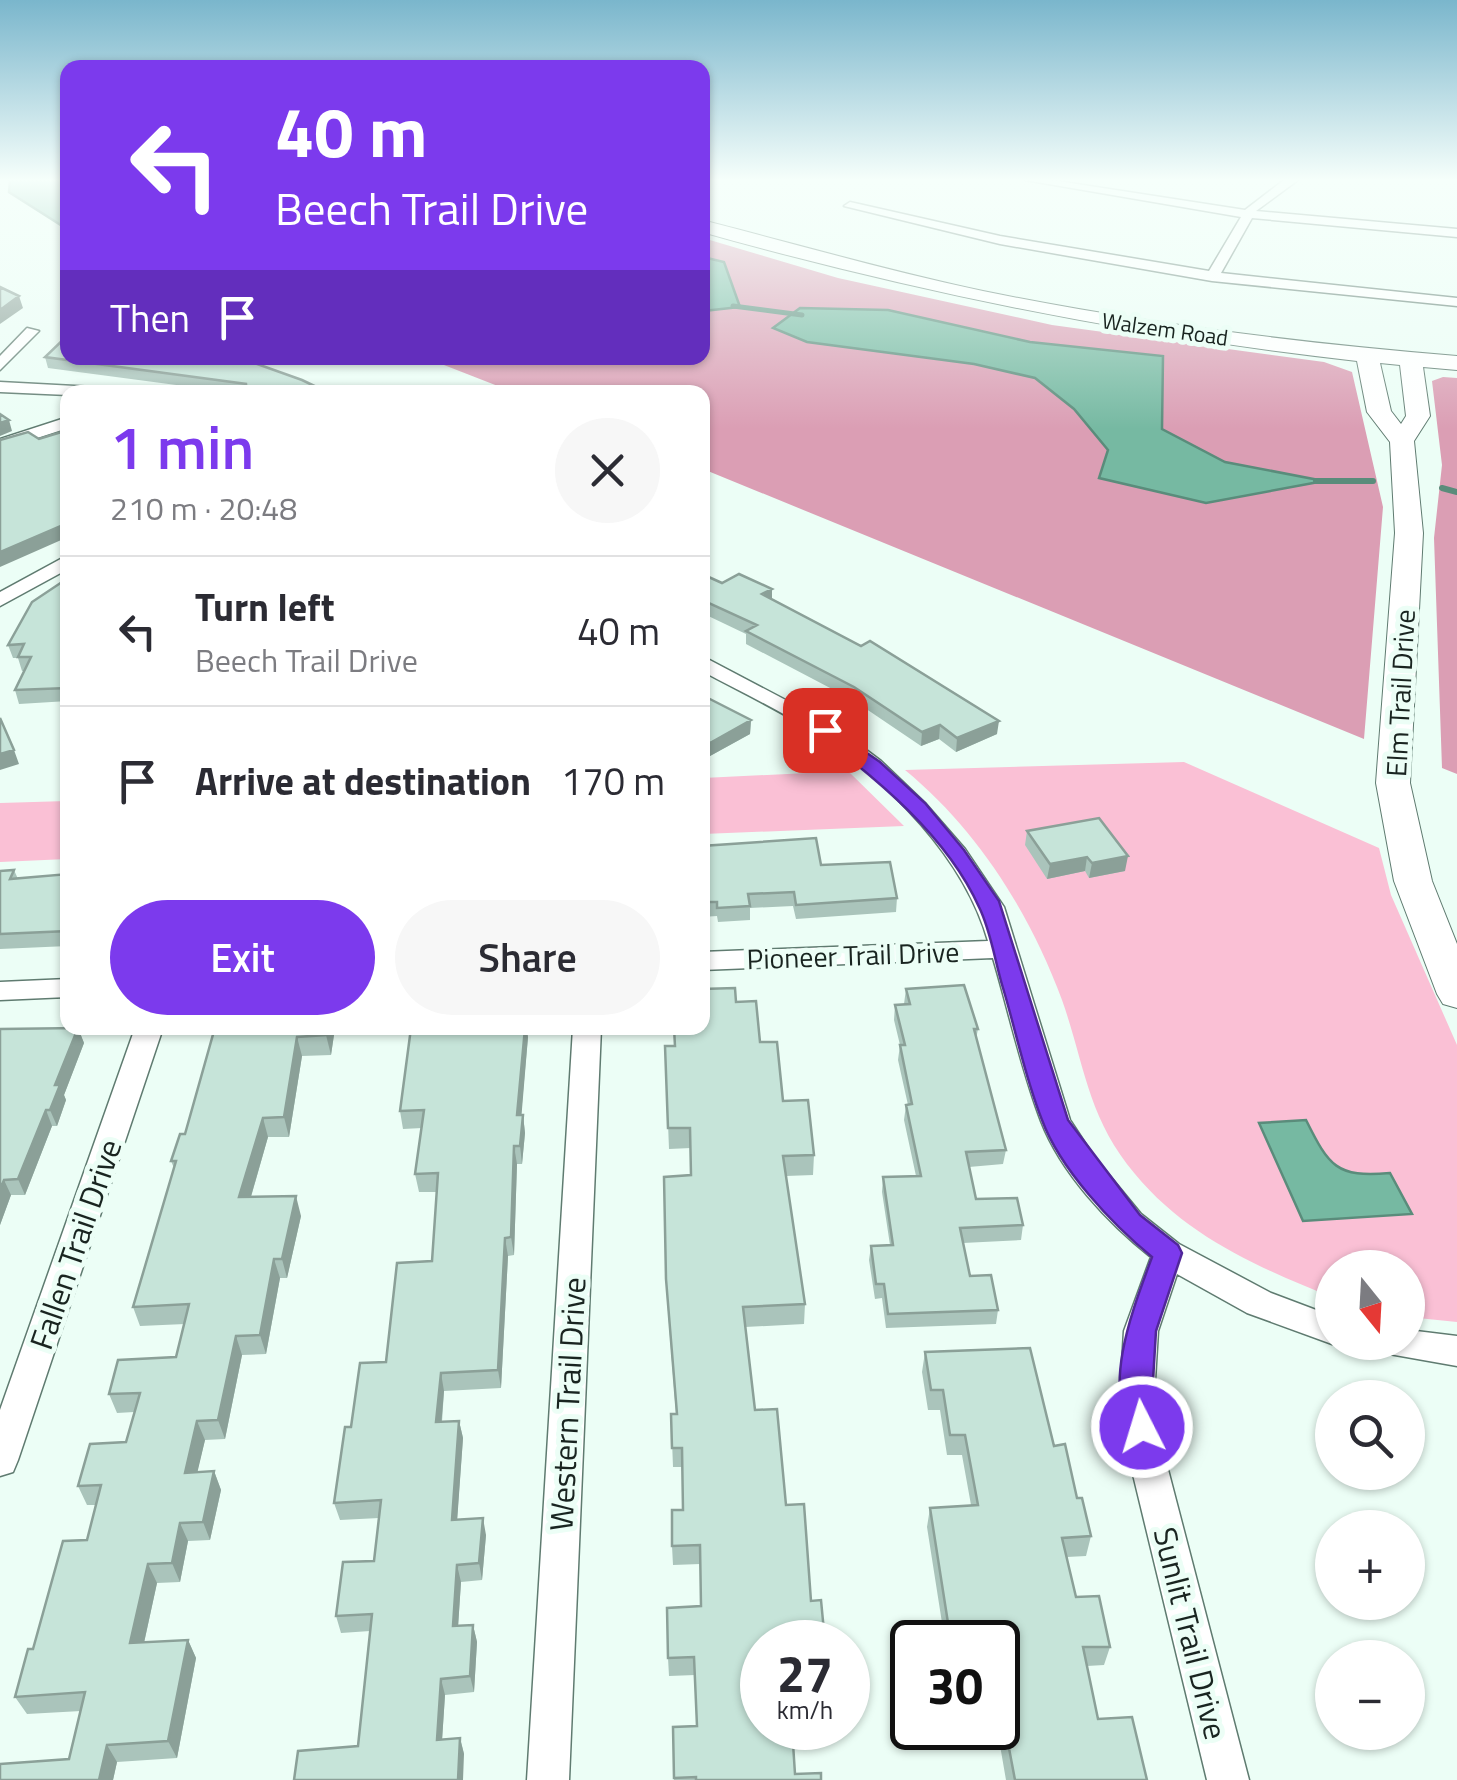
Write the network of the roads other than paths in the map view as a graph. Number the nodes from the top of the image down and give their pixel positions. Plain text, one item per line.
1 (834, 263) edge
2 (1123, 263) edge
3 (1220, 263) edge
4 (1212, 277) junction
5 (1457, 302) edge
6 (32, 332) dead end
7 (1367, 355) junction
8 (1412, 359) junction
9 (1457, 363) edge
10 (0, 365) edge
11 (0, 387) edge
12 (60, 390) edge
13 (60, 425) edge
14 (1402, 441) junction
15 (0, 445) edge
16 (60, 566) edge
17 (0, 600) edge
18 (710, 666) edge
19 (1004, 949) junction
20 (710, 961) edge
21 (60, 988) edge
22 (0, 991) edge
23 (1457, 994) edge
24 (147, 1035) edge
25 (587, 1035) edge
26 (1168, 1253) junction
27 (1315, 1324) edge
28 (1425, 1346) edge
29 (1457, 1350) edge
30 (0, 1460) edge
31 (548, 1780) edge
32 (1228, 1780) edge

1 - 7 street, Walzem Road
2 - 4 street
3 - 4 street
4 - 5 street
6 - 10 street
7 - 8 street, Walzem Road
7 - 14 street, Elm Trail Drive
8 - 9 street, Walzem Road
8 - 14 street, Elm Trail Drive
11 - 12 street
13 - 15 street
14 - 23 street, Elm Trail Drive
16 - 17 street
18 - 19 street
19 - 20 street, Pioneer Trail Drive
19 - 26 street
21 - 22 street
24 - 30 street, Fallen Trail Drive
25 - 31 street, Western Trail Drive
26 - 27 street
26 - 32 street, Sunlit Trail Drive
28 - 29 street

